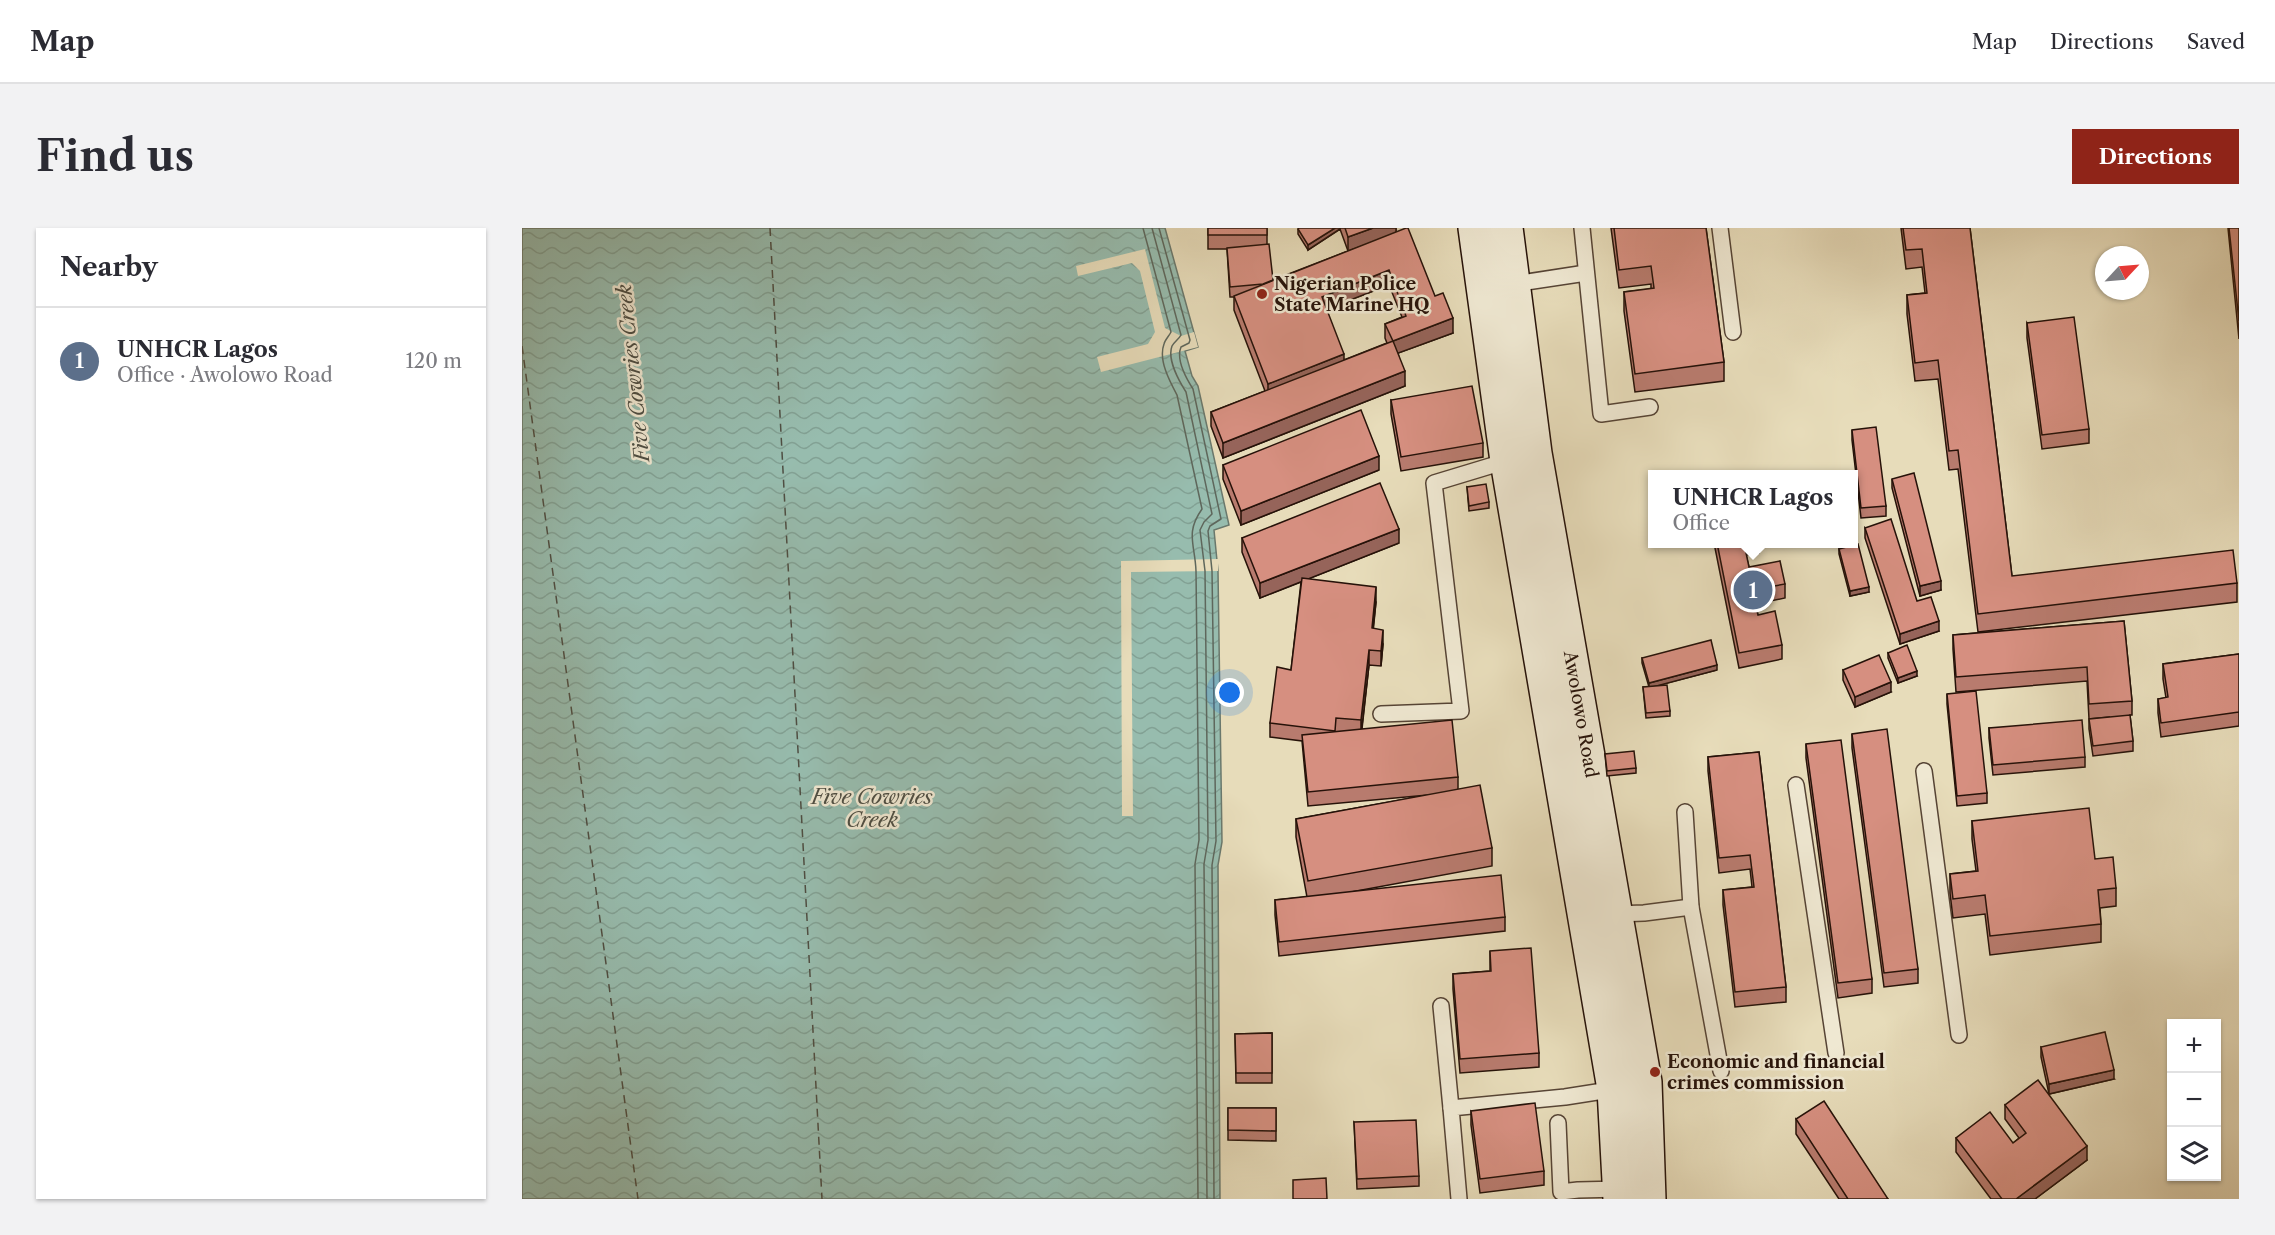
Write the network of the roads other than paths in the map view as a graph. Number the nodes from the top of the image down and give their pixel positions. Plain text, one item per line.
1 (1475, 228) edge
2 (1506, 228) edge
3 (1582, 228) edge
4 (1720, 228) edge
5 (1586, 273) junction
6 (1514, 284) junction
7 (1733, 332) dead end
8 (1650, 407) dead end
9 (1521, 457) junction
10 (1381, 714) dead end
11 (1924, 771) dead end
12 (1796, 785) dead end
13 (1685, 812) dead end
14 (1691, 907) junction
15 (1616, 914) junction
16 (1441, 1006) dead end
17 (1959, 1035) dead end
18 (1836, 1053) dead end
19 (1721, 1071) dead end
20 (1630, 1085) junction
21 (1451, 1108) junction
22 (1558, 1123) dead end
23 (1634, 1192) edge
24 (1459, 1199) edge

1 - 9 main road, Awolowo Road
2 - 6 main road, Awolowo Road
3 - 5 lane
4 - 7 lane
5 - 6 lane
5 - 8 lane
6 - 9 main road, Awolowo Road
9 - 10 lane
9 - 15 main road, Awolowo Road
9 - 20 main road, Awolowo Road
11 - 17 lane
12 - 18 lane
13 - 14 lane
14 - 15 lane
14 - 19 lane
15 - 20 main road, Awolowo Road
16 - 21 lane
20 - 21 lane
20 - 23 main road, Awolowo Road
21 - 24 lane
22 - 23 lane

